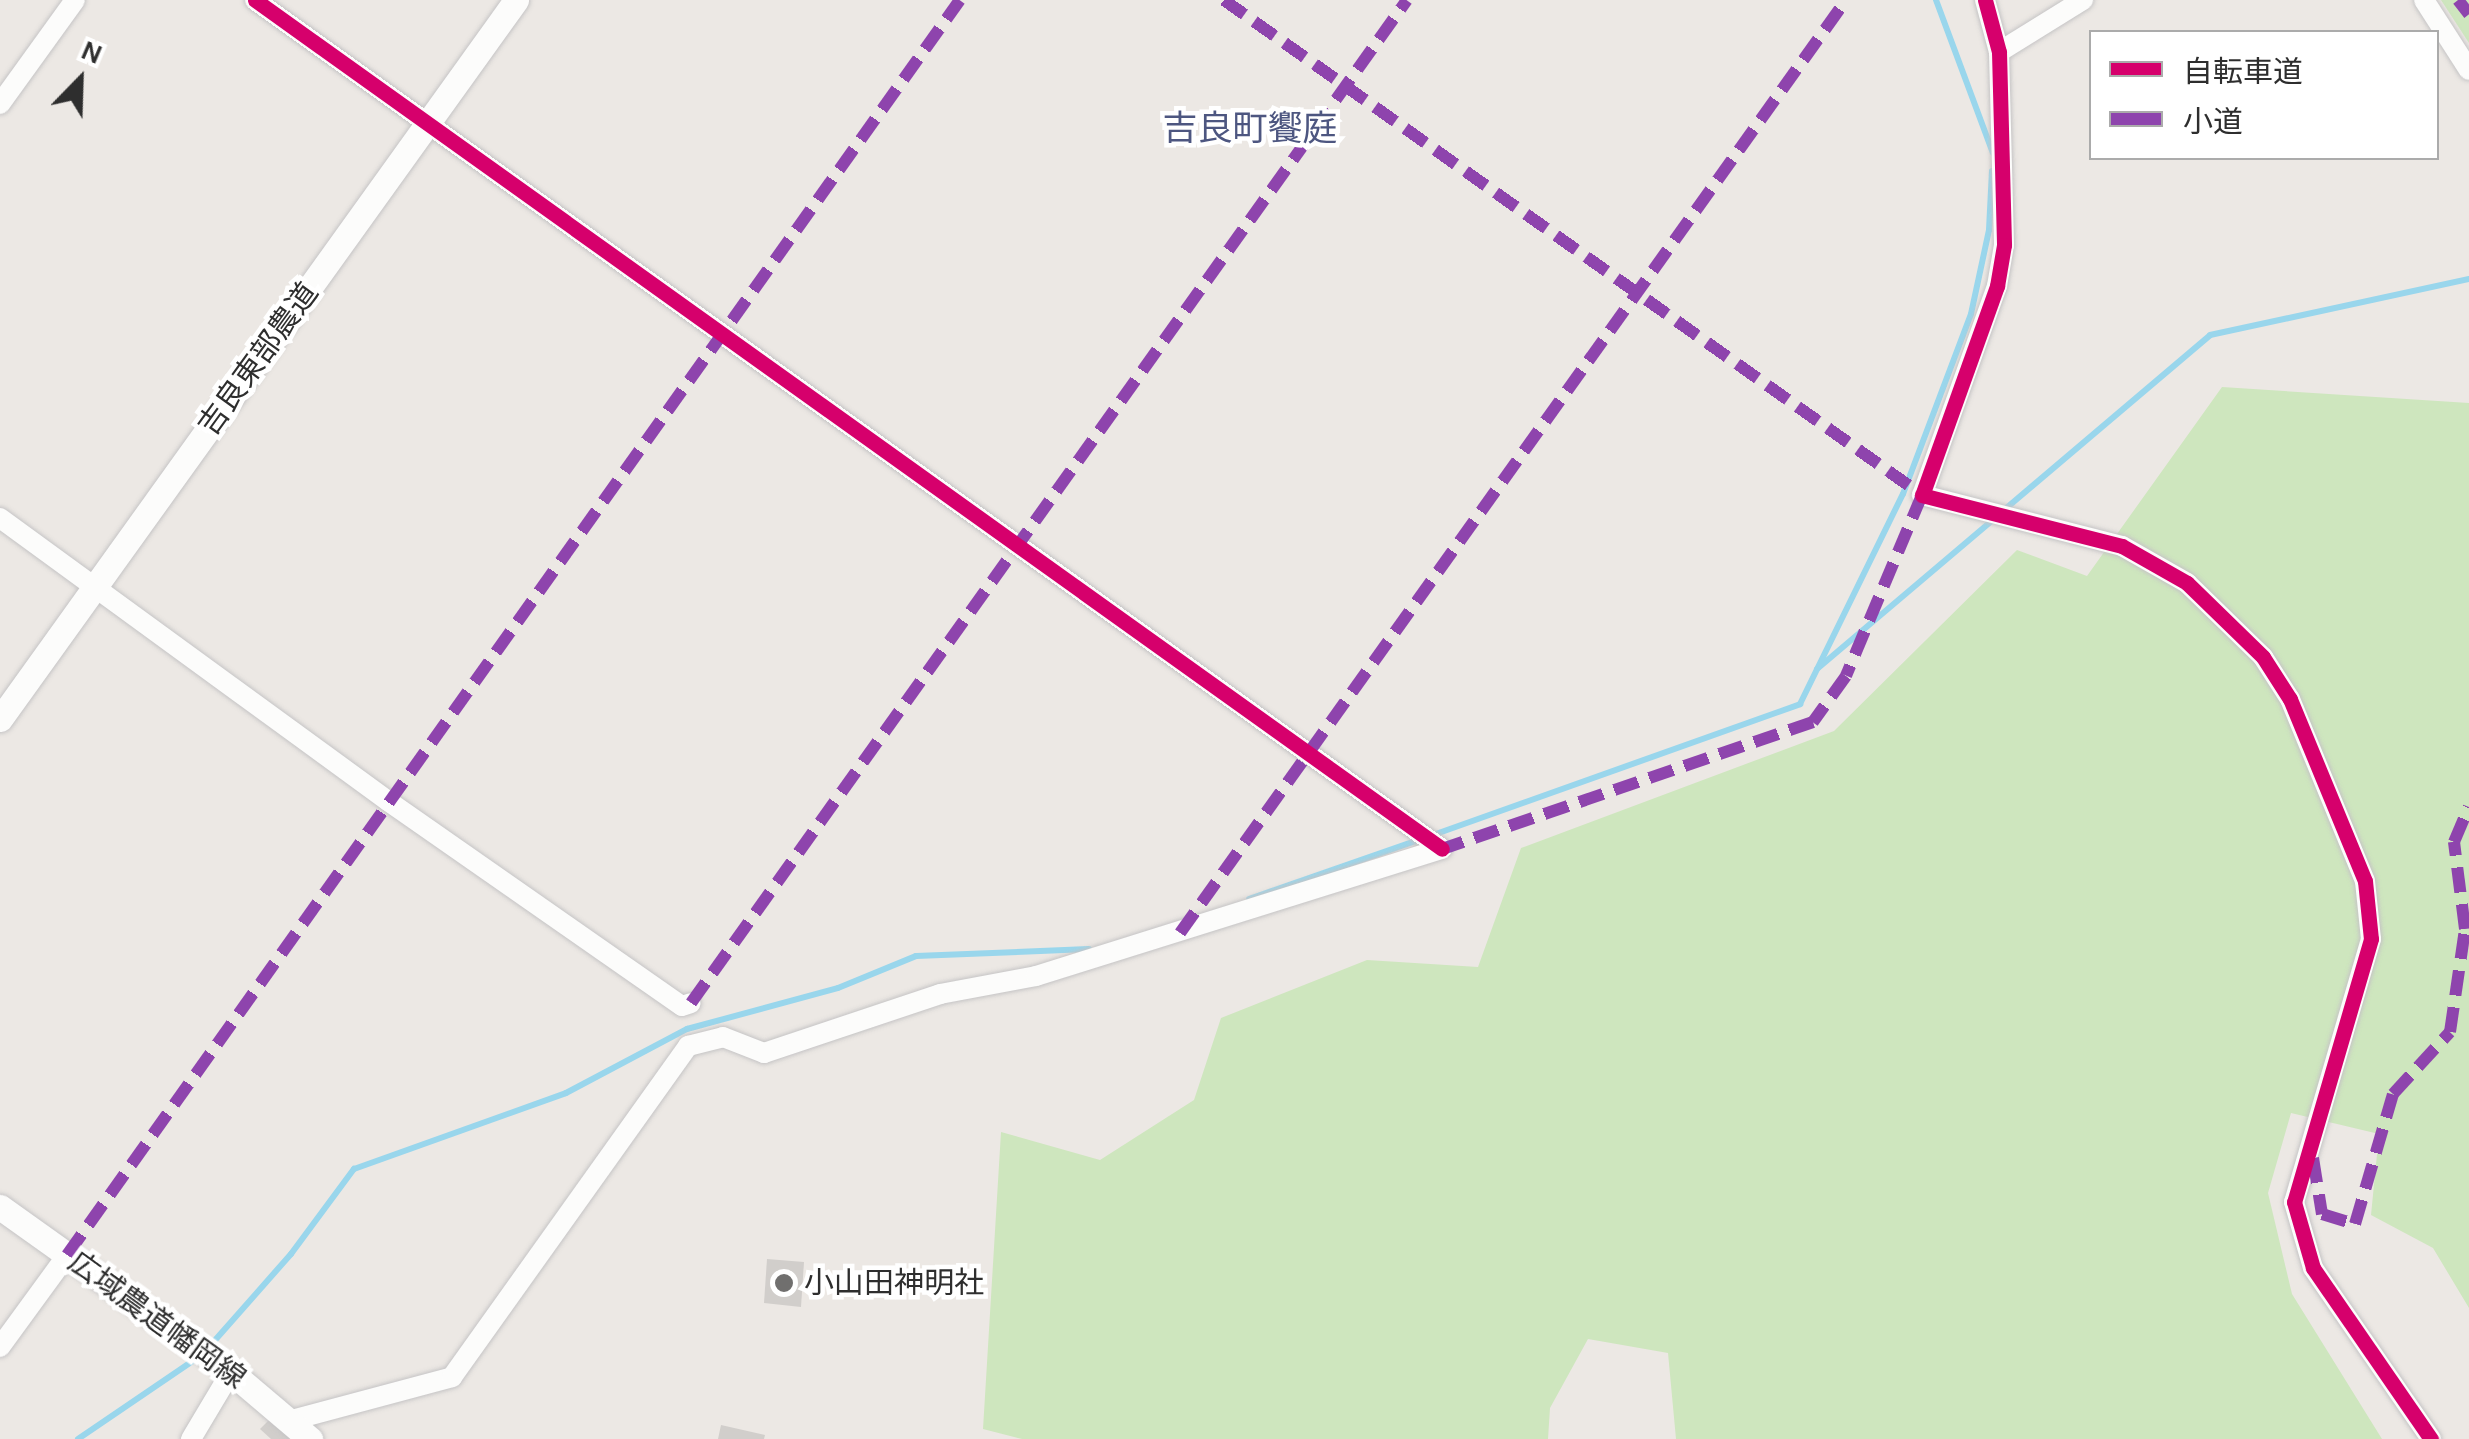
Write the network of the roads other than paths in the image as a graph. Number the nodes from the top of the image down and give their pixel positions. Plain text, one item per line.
1 (75, 0) edge
2 (255, 0) edge
3 (516, 0) edge
4 (1985, 0) edge
5 (2082, 0) edge
6 (2424, 0) edge
7 (1999, 52) junction
8 (2469, 70) edge
9 (0, 104) edge
10 (427, 124) junction
11 (0, 518) edge
12 (93, 588) junction
13 (0, 720) edge
14 (691, 1004) dead end
15 (0, 1207) edge
16 (67, 1255) junction
17 (0, 1347) edge
18 (223, 1366) junction
19 (301, 1430) edge
20 (191, 1439) edge
21 (2431, 1439) edge

1 - 9 street
2 - 10 street
3 - 10 street, 吉良東部農道
4 - 7 street
5 - 7 street
6 - 8 street
7 - 21 street
10 - 12 street, 吉良東部農道
10 - 19 street
11 - 12 street
12 - 13 street, 吉良東部農道
12 - 14 street
15 - 16 street, 広域農道幡岡線
16 - 17 street
16 - 18 street, 広域農道幡岡線
18 - 19 street, 広域農道幡岡線
18 - 20 street

